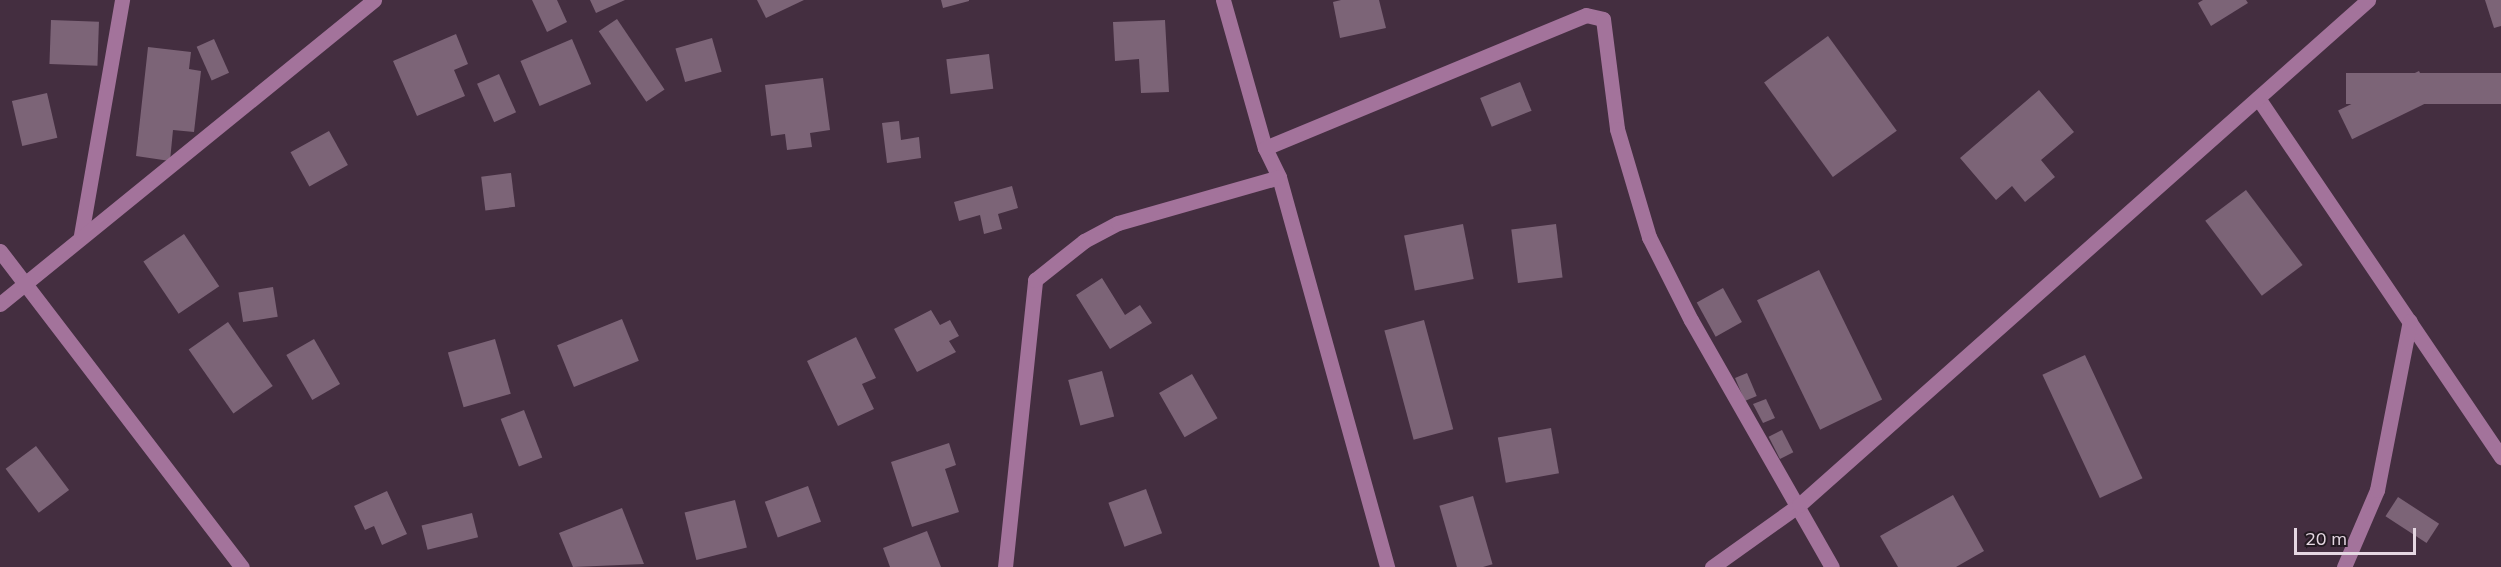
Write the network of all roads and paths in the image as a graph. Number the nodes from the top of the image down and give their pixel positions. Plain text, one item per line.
1 (122, 0) edge
2 (374, 0) edge
3 (1223, 0) edge
4 (2368, 0) edge
5 (2258, 98) junction
6 (1265, 148) junction
7 (1279, 177) junction
8 (81, 235) junction
9 (0, 251) edge
10 (27, 283) junction
11 (0, 304) edge
12 (2410, 321) junction
13 (2501, 457) edge
14 (1798, 505) junction
15 (242, 567) edge
16 (1005, 567) edge
17 (1387, 567) edge
18 (1712, 567) edge
19 (1832, 567) edge
20 (2344, 567) edge

1 - 8 street
2 - 8 street
3 - 6 street
4 - 5 street
5 - 12 street
5 - 14 street
6 - 7 street
6 - 14 street
7 - 16 street
7 - 17 street
8 - 10 street
9 - 10 street
10 - 11 street
10 - 15 street
12 - 13 street
12 - 20 street
14 - 18 street
14 - 19 street

